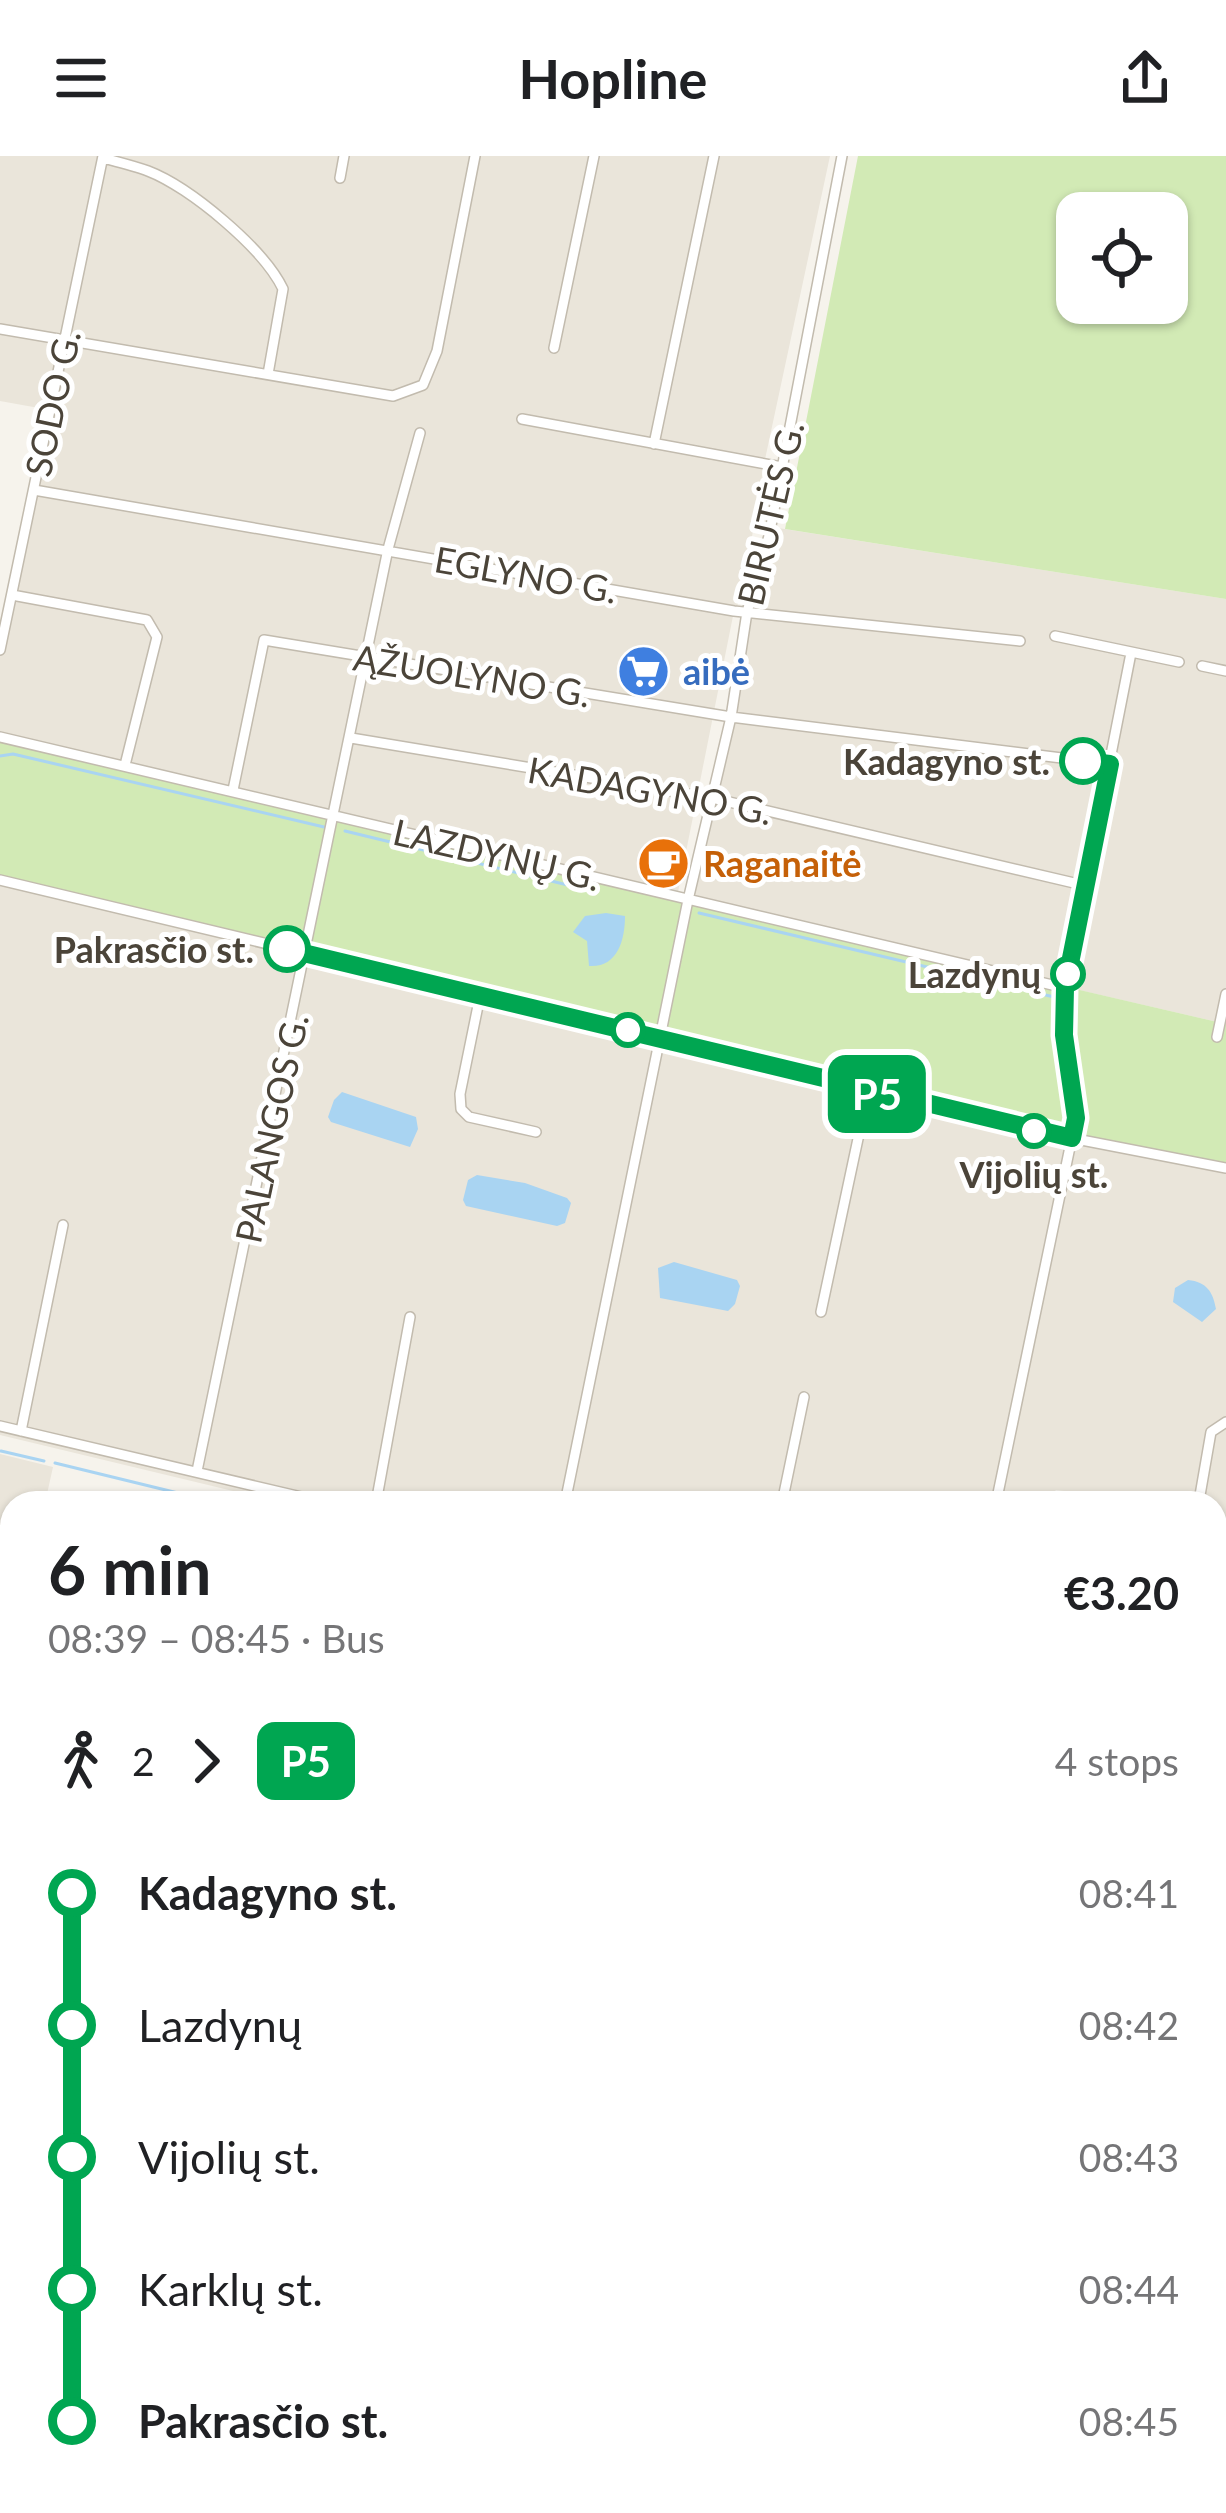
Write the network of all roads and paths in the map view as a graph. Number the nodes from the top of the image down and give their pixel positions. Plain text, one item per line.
1 (344, 156) edge
2 (476, 156) edge
3 (594, 156) edge
4 (713, 156) edge
5 (842, 156) edge
6 (103, 157) edge
7 (340, 178) dead end
8 (0, 328) edge
9 (65, 340) junction
10 (554, 348) dead end
11 (268, 374) junction
12 (522, 419) dead end
13 (419, 433) dead end
14 (654, 444) junction
15 (782, 467) junction
16 (34, 490) junction
17 (388, 549) junction
18 (12, 596) junction
19 (747, 612) junction
20 (1055, 636) dead end
21 (1020, 641) dead end
22 (0, 650) edge
23 (1131, 653) junction
24 (366, 659) junction
25 (1179, 662) dead end
26 (1202, 666) dead end
27 (1226, 671) edge
28 (731, 717) junction
29 (0, 737) edge
30 (351, 738) junction
31 (1110, 764) junction
32 (125, 766) junction
33 (233, 790) junction
34 (712, 798) junction
35 (335, 815) junction
36 (0, 880) edge
37 (1088, 886) junction
38 (688, 900) junction
39 (307, 953) junction
40 (1065, 988) junction
41 (1226, 994) edge
42 (480, 996) junction
43 (1217, 1037) dead end
44 (661, 1038) junction
45 (868, 1092) junction
46 (536, 1132) dead end
47 (1072, 1138) junction
48 (1226, 1168) edge
49 (63, 1225) dead end
50 (821, 1312) dead end
51 (410, 1317) dead end
52 (804, 1397) dead end
53 (1226, 1422) edge
54 (0, 1426) edge
55 (21, 1431) junction
56 (197, 1471) junction
57 (278, 1491) edge
58 (378, 1491) edge
59 (567, 1491) edge
60 (784, 1491) edge
61 (998, 1491) edge
62 (1201, 1491) edge

1 - 7 street
2 - 11 street
3 - 10 street
4 - 14 street
5 - 15 street, BIRUTĖS G.
6 - 9 street, SODO G.
6 - 11 street
8 - 9 street
9 - 11 street
9 - 16 street, SODO G.
12 - 14 street
13 - 17 street, PALANGOS G.
14 - 15 street
15 - 19 street, BIRUTĖS G.
16 - 17 street, EGLYNO G.
16 - 18 street, SODO G.
17 - 19 street, EGLYNO G.
17 - 24 street, PALANGOS G.
18 - 22 street, SODO G.
18 - 32 street
19 - 21 street, EGLYNO G.
19 - 28 street, BIRUTĖS G.
20 - 23 street
23 - 25 street
23 - 31 street
24 - 28 street, ĄŽUOLYNO G.
24 - 30 street, PALANGOS G.
24 - 33 street, ĄŽUOLYNO G.
26 - 27 street
28 - 31 street, ĄŽUOLYNO G.
28 - 34 street, BIRUTĖS G.
29 - 32 street, LAZDYNŲ G.
30 - 34 street, KADAGYNO G.
30 - 35 street, PALANGOS G.
31 - 37 street
32 - 33 street, LAZDYNŲ G.
33 - 35 street, LAZDYNŲ G.
34 - 37 street, KADAGYNO G.
34 - 38 street, BIRUTĖS G.
35 - 38 street, LAZDYNŲ G.
35 - 39 street, PALANGOS G.
36 - 39 street
37 - 40 street
38 - 40 street, LAZDYNŲ G.
38 - 44 street, BIRUTĖS G.
39 - 42 street
39 - 56 street, PALANGOS G.
40 - 47 street
41 - 43 street
42 - 44 street
42 - 46 street
44 - 45 street
44 - 59 street, BIRUTĖS G.
45 - 47 street
45 - 50 street
47 - 48 street
47 - 61 street
49 - 55 street
51 - 58 street
52 - 60 street
53 - 62 street
54 - 55 street
55 - 56 street
56 - 57 street

